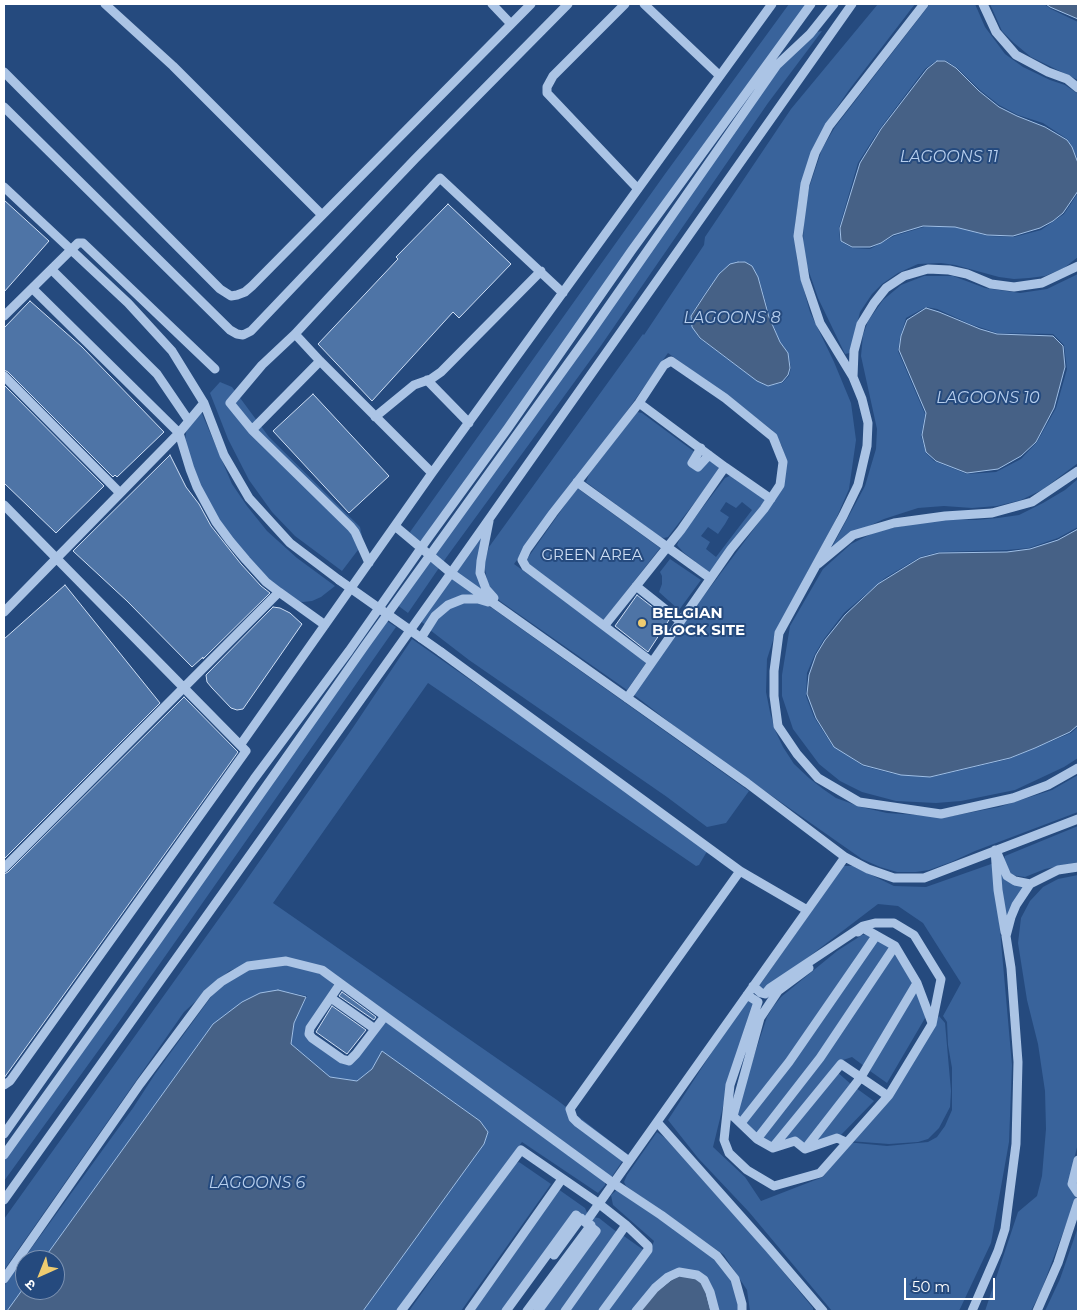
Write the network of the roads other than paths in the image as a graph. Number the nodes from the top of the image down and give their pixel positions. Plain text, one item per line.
1 (105, 4) edge
2 (492, 4) edge
3 (531, 4) edge
4 (568, 4) edge
5 (625, 4) edge
6 (644, 4) edge
7 (772, 4) edge
8 (811, 4) edge
9 (834, 4) edge
10 (852, 4) edge
11 (924, 4) edge
12 (983, 4) edge
13 (511, 24) junction
14 (4, 72) edge
15 (720, 76) junction
16 (1078, 88) edge
17 (4, 107) edge
18 (4, 187) edge
19 (638, 190) junction
20 (322, 215) junction
21 (68, 248) junction
22 (1078, 266) edge
23 (52, 270) junction
24 (540, 271) junction
25 (32, 288) junction
26 (563, 293) junction
27 (4, 316) edge
28 (295, 334) junction
29 (320, 361) junction
30 (215, 369) dead end
31 (4, 376) edge
32 (853, 377) junction
33 (427, 380) junction
34 (204, 403) junction
35 (638, 403) junction
36 (375, 417) junction
37 (189, 421) junction
38 (469, 423) junction
39 (252, 430) junction
40 (179, 432) junction
41 (701, 448) junction
42 (709, 454) junction
43 (725, 467) junction
44 (1078, 471) edge
45 (432, 473) junction
46 (577, 482) junction
47 (120, 493) junction
48 (771, 499) junction
49 (4, 505) edge
50 (490, 516) junction
51 (395, 526) junction
52 (667, 547) junction
53 (421, 548) junction
54 (430, 555) junction
55 (56, 558) junction
56 (369, 562) junction
57 (814, 568) junction
58 (451, 573) junction
59 (710, 578) junction
60 (636, 586) junction
61 (279, 592) junction
62 (500, 606) junction
63 (4, 612) edge
64 (680, 621) junction
65 (324, 625) junction
66 (605, 626) junction
67 (421, 638) junction
68 (652, 662) junction
69 (184, 688) junction
70 (626, 698) junction
71 (241, 744) junction
72 (1078, 768) edge
73 (1078, 819) edge
74 (995, 850) junction
75 (845, 857) junction
76 (4, 868) edge
77 (1078, 868) edge
78 (740, 871) junction
79 (1030, 884) junction
80 (807, 910) junction
81 (876, 936) junction
82 (1006, 936) junction
83 (895, 946) junction
84 (917, 983) junction
85 (340, 984) junction
86 (753, 986) junction
87 (747, 995) junction
88 (330, 998) junction
89 (385, 1016) junction
90 (932, 1024) junction
91 (375, 1030) junction
92 (860, 1077) junction
93 (4, 1085) edge
94 (888, 1096) junction
95 (657, 1122) junction
96 (741, 1123) junction
97 (4, 1134) edge
98 (757, 1138) junction
99 (846, 1142) junction
100 (773, 1148) junction
101 (805, 1149) junction
102 (4, 1155) edge
103 (1078, 1160) edge
104 (629, 1161) junction
105 (562, 1178) junction
106 (613, 1183) junction
107 (1078, 1193) edge
108 (4, 1200) edge
109 (1078, 1202) edge
110 (598, 1204) junction
111 (586, 1222) junction
112 (626, 1225) junction
113 (552, 1257) dead end
114 (4, 1279) edge
115 (520, 1301) dead end
116 (821, 1310) edge
117 (401, 1311) edge
118 (469, 1311) edge
119 (506, 1311) edge
120 (512, 1311) edge
121 (527, 1311) edge
122 (538, 1311) edge
123 (564, 1311) edge
124 (603, 1311) edge
125 (636, 1311) edge
126 (715, 1311) edge
127 (742, 1311) edge
128 (972, 1311) edge
129 (1037, 1311) edge

1 - 20 street
2 - 13 street
3 - 13 street
4 - 17 street
5 - 19 street
6 - 15 street
7 - 15 street
8 - 53 street
9 - 54 street
10 - 50 street
11 - 32 street
12 - 16 street
13 - 20 street
14 - 20 street
15 - 19 street
18 - 21 street
19 - 26 street
21 - 23 street
21 - 30 street
21 - 34 street
22 - 32 street
23 - 25 street
23 - 37 street
24 - 26 street
24 - 28 street
24 - 33 street
25 - 27 street
25 - 40 street
26 - 38 street
28 - 29 street
28 - 39 street
29 - 36 street
29 - 39 street
31 - 47 street
32 - 57 street
33 - 36 street
33 - 38 street
34 - 37 street
34 - 67 street, bridge
35 - 41 street
35 - 46 street
35 - 48 street
36 - 45 street
37 - 40 street
38 - 45 street
39 - 56 street
40 - 47 street
40 - 61 street
41 - 42 street
41 - 42 street
42 - 43 street
43 - 48 street
43 - 52 street
44 - 57 street
45 - 51 street
46 - 52 street
46 - 66 street
47 - 55 street
48 - 59 street
49 - 55 street
50 - 58 street
50 - 62 street
51 - 53 street
51 - 56 street
52 - 59 street
52 - 60 street
53 - 54 street
53 - 97 street
54 - 58 street
54 - 102 street
55 - 63 street
55 - 69 street
56 - 65 street
57 - 72 street
58 - 62 street
58 - 108 street
59 - 64 street
60 - 64 street
60 - 66 street
61 - 65 street
61 - 69 street
62 - 67 street
62 - 70 street
64 - 68 street
65 - 71 street
66 - 68 street
67 - 78 street, bridge
68 - 70 street
69 - 71 street
69 - 76 street
70 - 75 street
71 - 93 street
73 - 74 street
74 - 75 street
74 - 79 street
74 - 82 street
75 - 80 street
77 - 79 street
78 - 80 street
78 - 104 street
79 - 82 street
80 - 86 street
81 - 83 street
81 - 96 street
81 - 96 street
82 - 128 street
83 - 84 street
83 - 98 street
84 - 90 street
84 - 92 street
85 - 88 street
85 - 89 street
85 - 114 street
86 - 87 street
86 - 90 street
87 - 95 street
87 - 99 street
88 - 91 street
88 - 91 street
89 - 91 street
89 - 106 street
90 - 94 street
92 - 94 street
92 - 100 street
92 - 101 street
94 - 99 street
95 - 104 street
95 - 116 street
96 - 98 street
98 - 100 street
99 - 101 street
100 - 101 street
103 - 107 street
104 - 106 street
105 - 110 street
105 - 117 street
105 - 118 street
106 - 110 street
106 - 127 street
109 - 129 street
110 - 111 street
110 - 112 street
111 - 113 street
111 - 119 street
111 - 121 street
111 - 122 street
112 - 123 street
112 - 124 street
115 - 120 street
125 - 126 street

